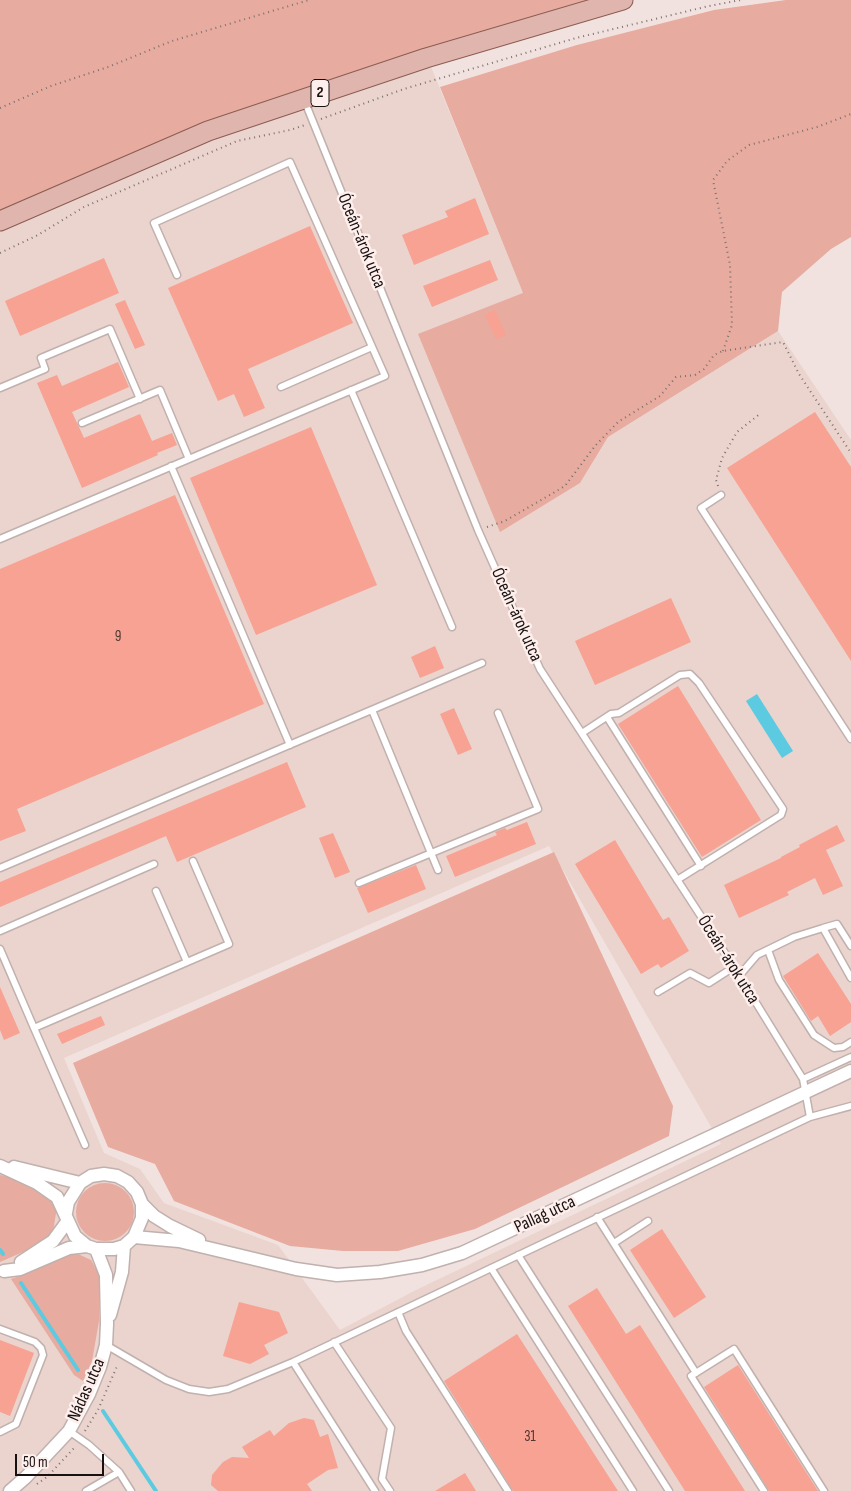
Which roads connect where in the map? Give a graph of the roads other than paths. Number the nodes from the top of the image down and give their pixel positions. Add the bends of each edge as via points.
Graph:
1 (623, 0) edge
2 (304, 98) junction
3 (0, 221) edge
4 (177, 275) dead end
5 (372, 347) junction
6 (281, 387) dead end
7 (0, 388) edge
8 (351, 390) junction
9 (140, 399) junction
10 (82, 423) dead end
11 (189, 459) junction
12 (171, 466) junction
13 (721, 495) road end
14 (0, 539) edge
15 (452, 627) dead end
16 (482, 663) dead end
17 (372, 710) junction
18 (498, 713) dead end
19 (607, 717) junction
20 (582, 733) junction
21 (851, 739) edge
22 (290, 745) junction
23 (431, 853) junction
24 (193, 861) dead end
25 (154, 864) dead end
26 (700, 866) junction
27 (0, 868) edge
28 (438, 870) dead end
29 (677, 880) junction
30 (359, 883) dead end
31 (156, 891) dead end
32 (823, 928) junction
33 (0, 931) edge
34 (851, 946) edge
35 (0, 949) edge
36 (768, 950) junction
37 (187, 962) junction
38 (734, 967) junction
39 (738, 976) junction
40 (851, 978) edge
41 (658, 992) dead end
42 (34, 1028) junction
43 (851, 1042) edge
44 (851, 1057) edge
45 (851, 1071) edge
46 (803, 1079) junction
47 (807, 1092) junction
48 (851, 1106) edge
49 (810, 1117) junction
50 (86, 1145) dead end
51 (0, 1165) edge
52 (80, 1183) junction
53 (142, 1204) junction
54 (598, 1217) junction
55 (67, 1218) junction
56 (648, 1221) dead end
57 (134, 1237) junction
58 (614, 1243) junction
59 (124, 1246) junction
60 (92, 1248) junction
61 (220, 1249) junction
62 (518, 1255) junction
63 (491, 1268) junction
64 (2, 1271) edge
65 (398, 1312) junction
66 (108, 1324) junction
67 (0, 1329) edge
68 (334, 1342) junction
69 (106, 1345) junction
70 (293, 1362) junction
71 (696, 1373) junction
72 (68, 1431) junction
73 (0, 1432) edge
74 (119, 1472) junction
75 (10, 1491) edge
76 (86, 1491) edge
77 (131, 1491) edge
78 (375, 1491) edge
79 (390, 1491) edge
80 (508, 1491) edge
81 (633, 1491) edge
82 (669, 1491) edge
83 (764, 1491) edge
84 (824, 1491) edge

1 - 2 main road, 2
2 - 3 main road, 2 via 208,131
2 - 20 lane, Óceán-árok utca via 478,530 540,669
4 - 5 lane via 154,223 290,162
5 - 6 lane
5 - 8 lane via 385,376
7 - 9 lane via 46,369 41,358 110,329
8 - 11 lane
8 - 15 lane
9 - 10 lane
9 - 11 lane via 160,390
11 - 12 lane
12 - 14 lane
12 - 22 lane
13 - 21 lane via 701,508
16 - 17 lane
17 - 22 lane
17 - 23 lane
18 - 23 lane via 538,809
19 - 20 lane
19 - 26 lane
19 - 26 lane via 619,713 680,675 690,674 783,809 781,815
20 - 29 lane, Óceán-árok utca
22 - 27 lane
23 - 28 lane
23 - 30 lane
24 - 37 lane via 229,944
25 - 33 lane
26 - 29 lane
29 - 38 lane, Óceán-árok utca
31 - 37 lane
32 - 34 lane via 837,924
32 - 36 lane
32 - 40 lane
35 - 42 lane
36 - 39 lane via 757,955
36 - 43 lane via 779,980 814,1034 834,1048
37 - 42 lane
38 - 39 lane, Óceán-árok utca
38 - 41 lane via 709,983 690,973
39 - 46 lane, Óceán-árok utca
42 - 50 lane
44 - 46 lane
45 - 47 street, Pallag utca
46 - 47 lane, Óceán-árok utca
47 - 49 lane, Óceán-árok utca
47 - 61 street, Pallag utca via 462,1253 422,1265 337,1275 296,1269
48 - 49 lane, Pallag utca
49 - 54 lane, Pallag utca
51 - 52 street
51 - 55 street, Nádas utca via 51,1192
52 - 53 street via 91,1176 117,1176 137,1192
52 - 55 street via 68,1202
53 - 57 street via 142,1218
53 - 61 street via 170,1226
54 - 58 lane
54 - 62 lane, Pallag utca
55 - 60 street, Nádas utca via 75,1236
55 - 64 street via 53,1241
56 - 58 lane
57 - 59 street
57 - 61 street
58 - 71 lane
59 - 60 street
59 - 66 street, Nádas utca via 122,1272
60 - 64 street via 69,1248 20,1269
60 - 66 street, Nádas utca via 106,1275
62 - 63 lane, Pallag utca
62 - 82 lane
63 - 65 lane, Pallag utca
63 - 81 lane
65 - 68 lane, Pallag utca
65 - 80 lane via 406,1331
66 - 69 street, Nádas utca
67 - 73 lane via 35,1342 43,1355 16,1424
68 - 70 lane, Pallag utca
68 - 79 lane via 391,1428 382,1478
69 - 70 lane, Pallag utca via 166,1380 189,1389 210,1392 228,1389
69 - 72 street, Nádas utca via 89,1394
70 - 78 lane
71 - 83 lane via 691,1376
71 - 84 lane via 734,1349
72 - 74 lane
72 - 75 street, Nádas utca
74 - 76 lane
74 - 77 lane

